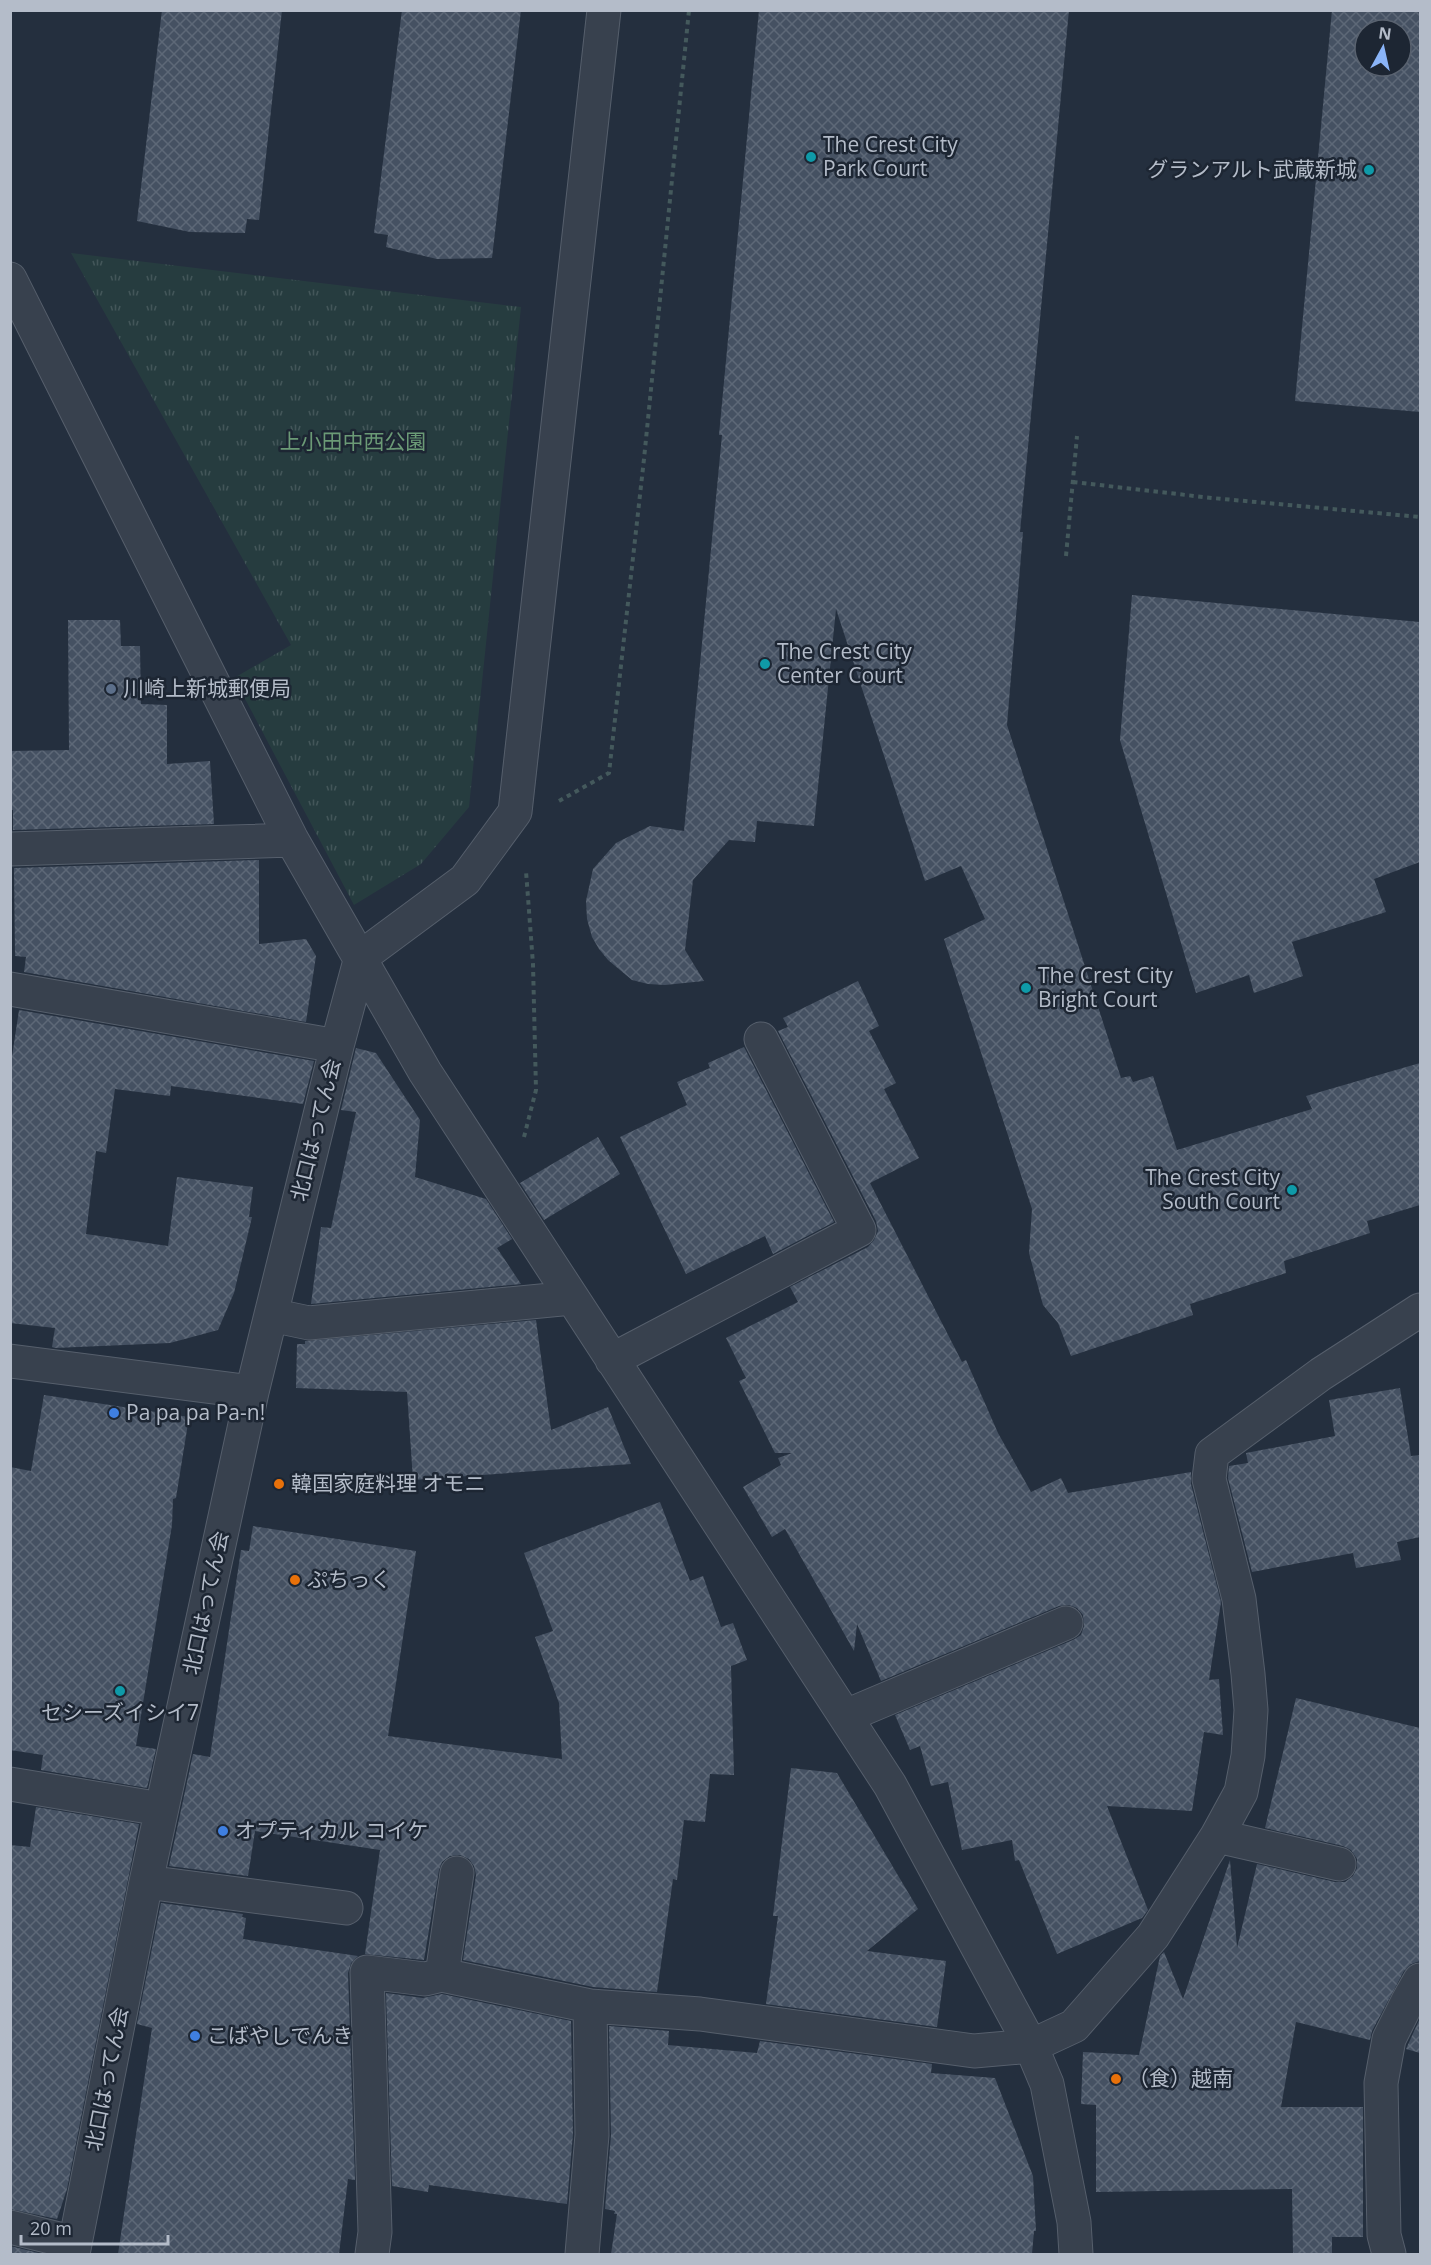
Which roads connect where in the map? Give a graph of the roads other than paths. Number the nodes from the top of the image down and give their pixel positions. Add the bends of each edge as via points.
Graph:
1 (604, 10) edge
2 (10, 279) edge
3 (292, 840) junction
4 (10, 849) edge
5 (361, 957) junction
6 (10, 989) edge
7 (761, 1039) dead end
8 (337, 1046) junction
9 (572, 1298) junction
10 (1420, 1310) edge
11 (271, 1315) junction
12 (612, 1360) junction
13 (10, 1361) edge
14 (252, 1392) junction
15 (1066, 1623) dead end
16 (846, 1716) junction
17 (10, 1784) edge
18 (161, 1809) junction
19 (1217, 1836) junction
20 (1339, 1864) dead end
21 (457, 1873) dead end
22 (146, 1882) junction
23 (346, 1908) dead end
24 (442, 1975) junction
25 (1420, 1980) edge
26 (590, 2006) junction
27 (1031, 2046) junction
28 (10, 2227) edge
29 (74, 2249) edge
30 (372, 2254) edge
31 (582, 2254) edge
32 (1076, 2254) edge
33 (1389, 2254) edge

1 - 5 street via 515,812 465,880
2 - 3 street
3 - 4 street
3 - 5 street
5 - 8 street, 北口はってん会
5 - 9 street via 425,1072
6 - 8 street
7 - 12 street via 859,1230
8 - 11 street, 北口はってん会
9 - 11 street via 309,1323
9 - 12 street
10 - 19 street via 1321,1374 1212,1454 1209,1479 1239,1599 1251,1710 1248,1756 1240,1792
11 - 14 street, 北口はってん会
12 - 16 street
13 - 14 street
14 - 18 street, 北口はってん会
15 - 16 street
16 - 27 street via 890,1785
17 - 18 street
18 - 22 street, 北口はってん会
19 - 20 street
19 - 27 street via 1153,1936 1074,2026
21 - 24 street
22 - 23 street
22 - 29 street, 北口はってん会
24 - 26 street
24 - 30 street via 425,1979 367,1972 375,2232
25 - 33 street via 1389,2039 1381,2083 1384,2235
26 - 27 street via 700,2014 974,2051
26 - 31 street via 592,2135
27 - 32 street via 1047,2084 1074,2222
28 - 29 street

